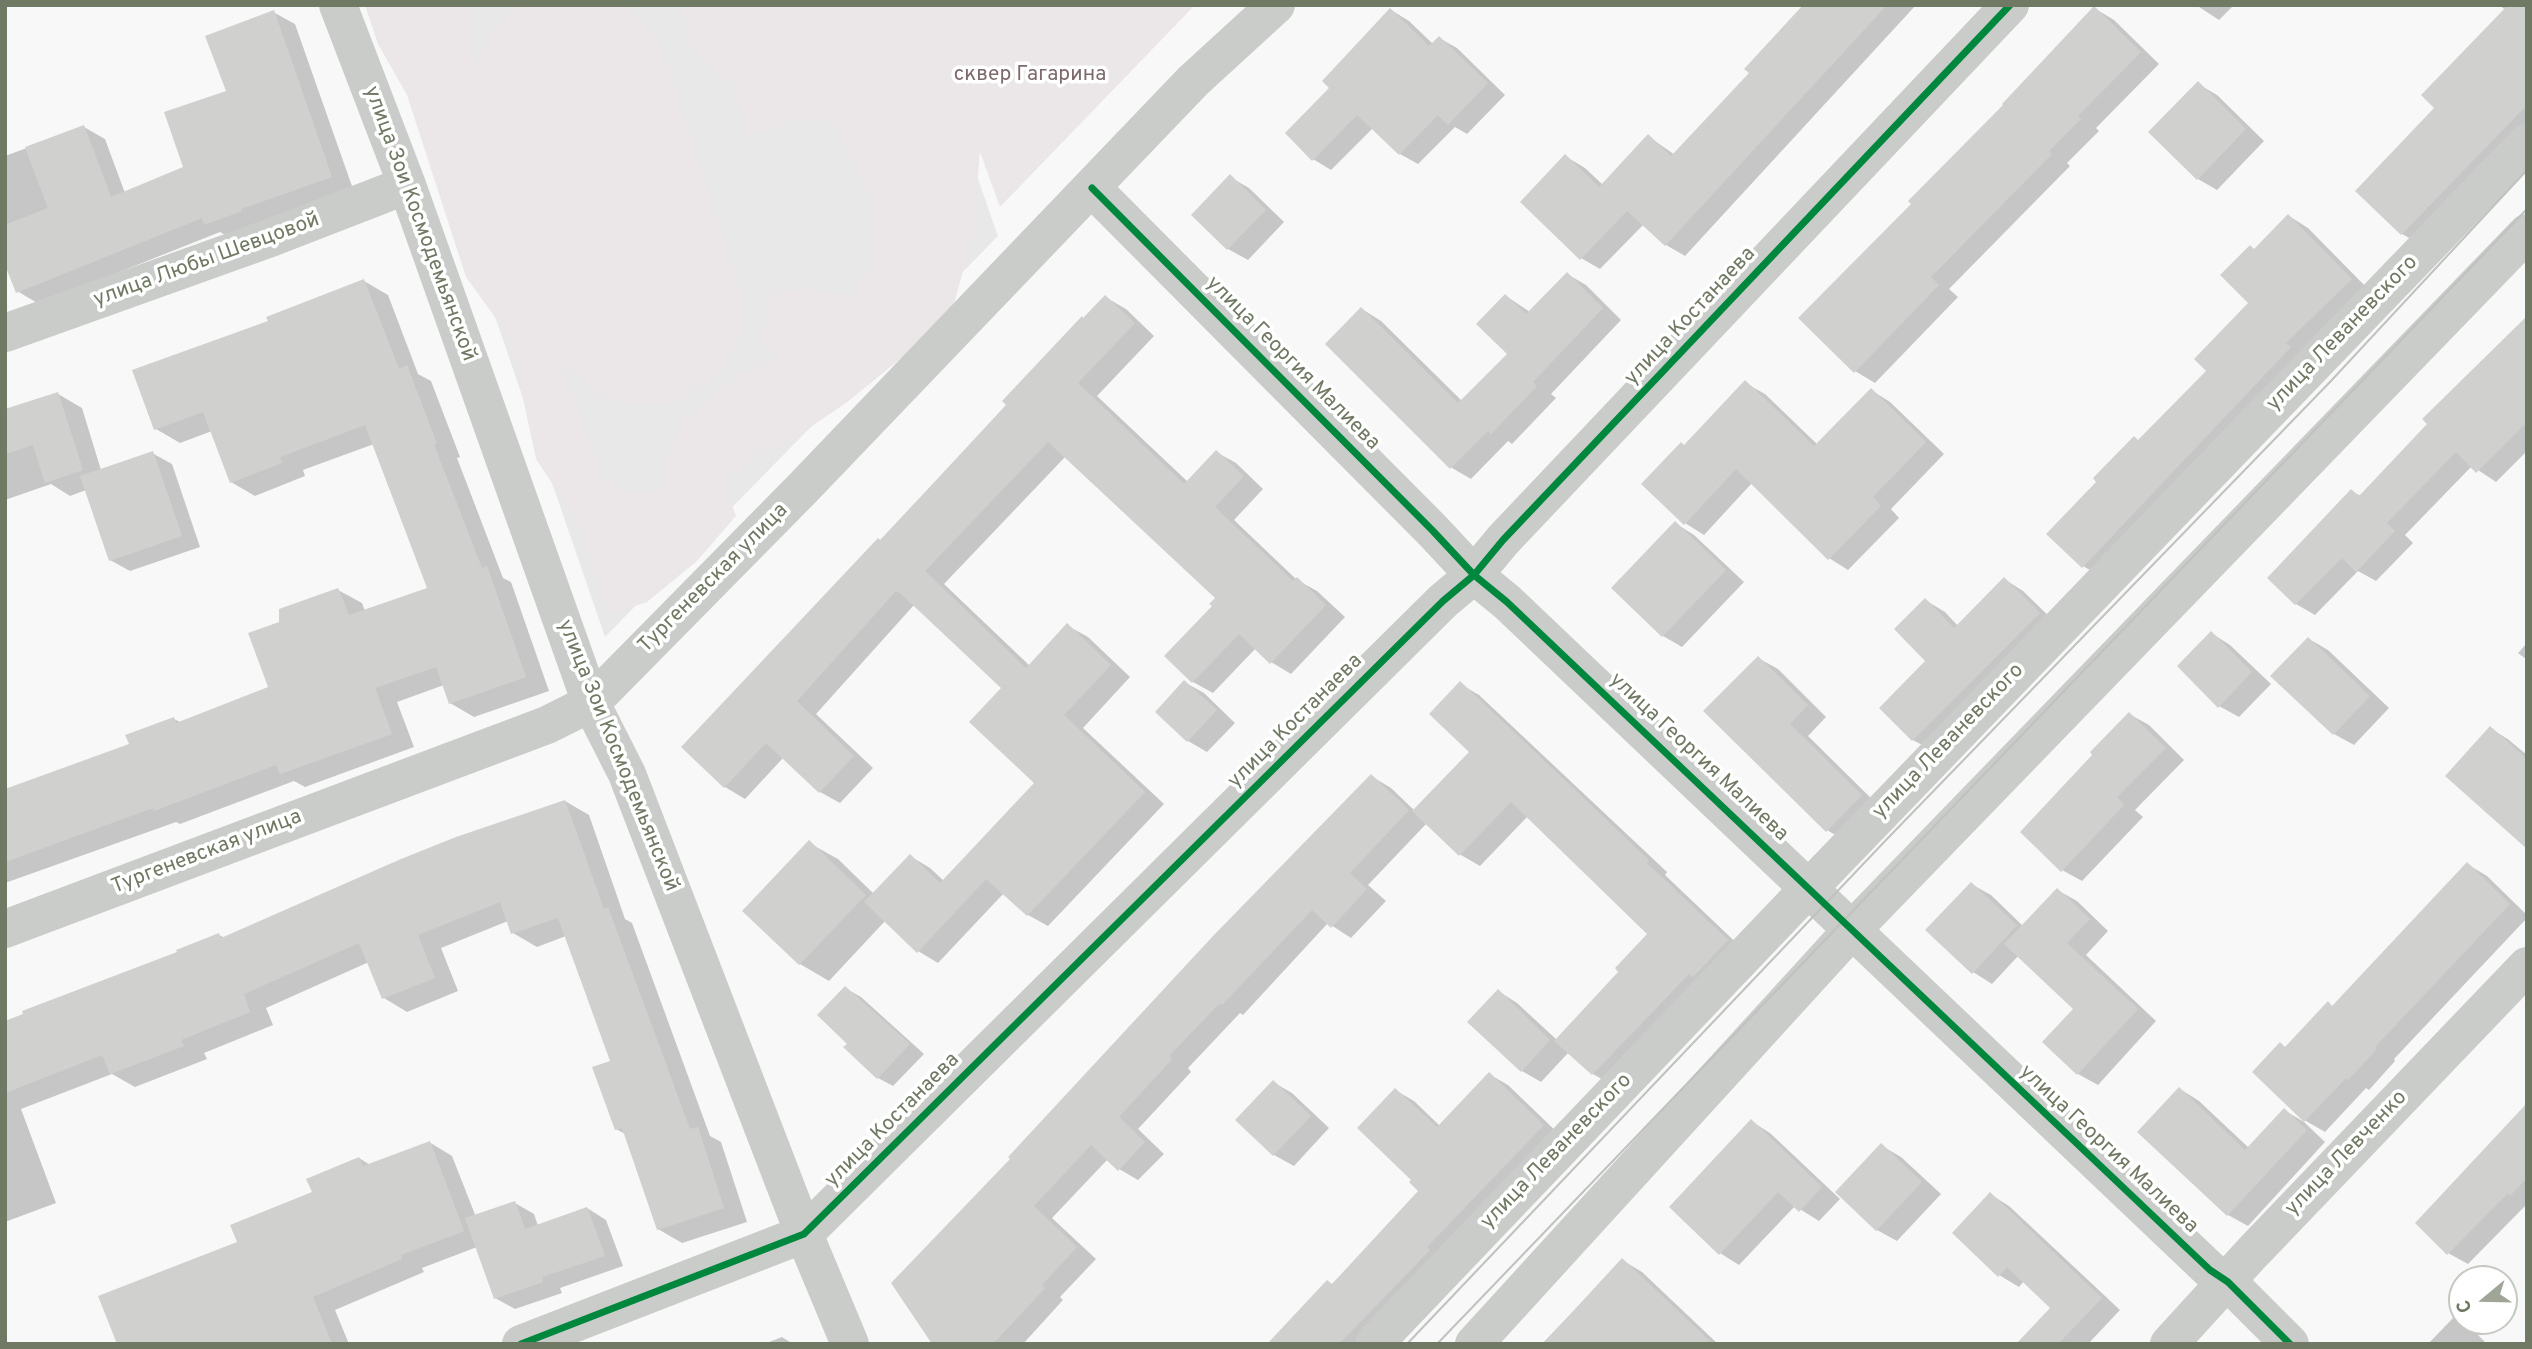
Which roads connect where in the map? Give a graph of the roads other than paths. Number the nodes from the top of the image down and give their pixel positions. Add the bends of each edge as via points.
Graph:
1 (338, 5) edge
2 (1276, 5) edge
3 (2010, 5) edge
4 (2527, 143) edge
5 (407, 185) junction
6 (1092, 188) junction
7 (2527, 233) edge
8 (5, 332) edge
9 (1474, 575) junction
10 (591, 704) junction
11 (1809, 888) junction
12 (5, 929) edge
13 (1851, 931) junction
14 (2527, 966) edge
15 (804, 1234) junction
16 (2228, 1282) junction
17 (521, 1344) edge
18 (850, 1344) edge
19 (1374, 1344) edge
20 (1474, 1344) edge
21 (2169, 1344) edge
22 (2290, 1344) edge

1 - 5 street, улица Зои Космодемьянской
2 - 6 street, Тургеневская улица via 1193,81
3 - 9 street, улица Костанаева
4 - 11 street, улица Леваневского
5 - 8 street, улица Любы Шевцовой via 286,233
5 - 10 street, улица Зои Космодемьянской
6 - 9 street, улица Георгия Малиева
6 - 10 street, Тургеневская улица
7 - 13 street
9 - 11 street, улица Георгия Малиева
9 - 15 street, улица Костанаева
10 - 12 street, Тургеневская улица via 547,725
10 - 15 street, улица Зои Космодемьянской via 627,774
11 - 13 street, улица Георгия Малиева
11 - 19 street, улица Леваневского
13 - 16 street, улица Георгия Малиева via 2200,1261
13 - 20 street
14 - 16 street, улица Левченко
15 - 17 street, улица Костанаева
15 - 18 street, улица Зои Космодемьянской
16 - 21 street, улица Левченко
16 - 22 street, улица Георгия Малиева

